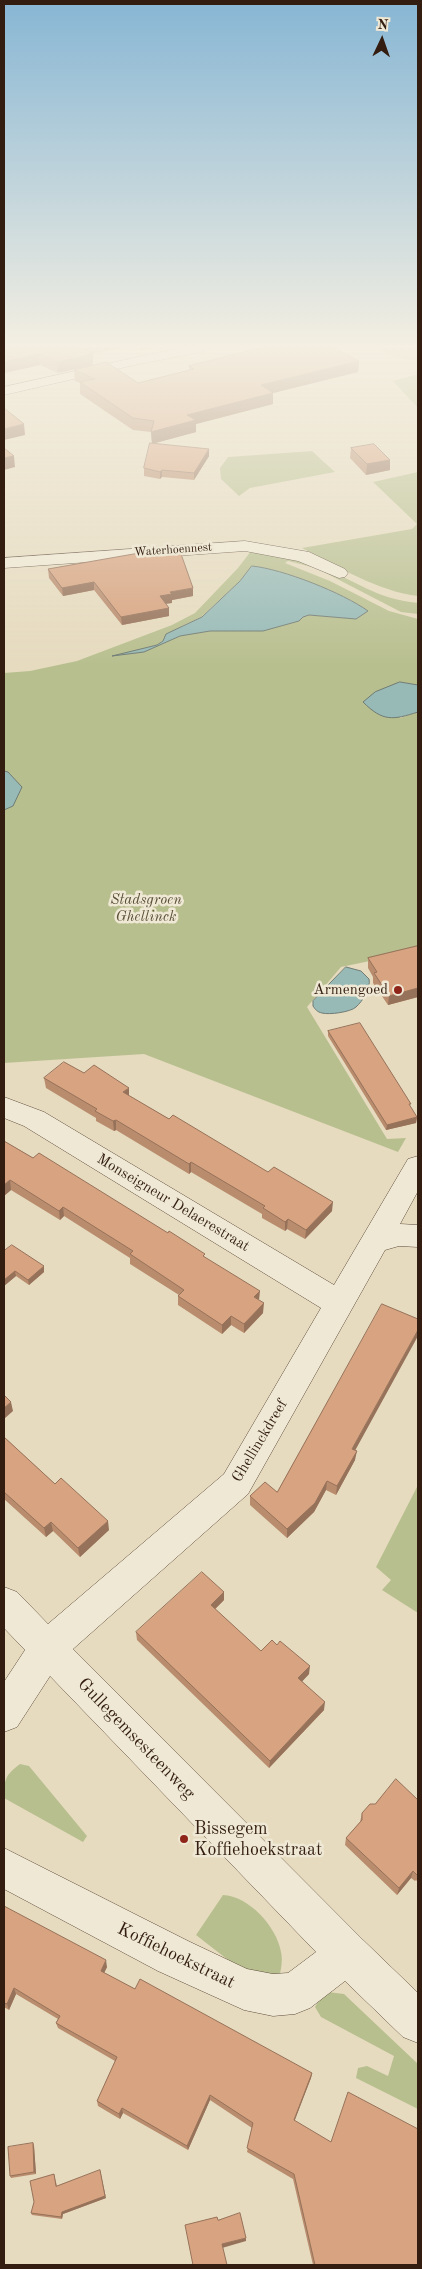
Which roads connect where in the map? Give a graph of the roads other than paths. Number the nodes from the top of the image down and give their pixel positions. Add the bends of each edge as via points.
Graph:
1 (4, 563) edge
2 (339, 573) dead end
3 (4, 1107) edge
4 (418, 1166) edge
5 (418, 1236) edge
6 (376, 1240) junction
7 (340, 1304) junction
8 (4, 1604) edge
9 (47, 1648) junction
10 (4, 1714) edge
11 (4, 1868) edge
12 (348, 1954) junction
13 (418, 2022) edge

1 - 2 street, Waterhoennest via 246,546 303,556
3 - 7 street, Monseigneur Delaerestraat via 34,1119
4 - 6 street, Ghellinckdreef
5 - 6 street via 399,1235
6 - 7 street, Ghellinckdreef
7 - 9 street, Ghellinckdreef via 236,1484
8 - 9 street, Gullegemsesteenweg
9 - 10 street, Ghellinckdreef
9 - 12 street, Gullegemsesteenweg
11 - 12 street, Koffiehoekstraat via 244,1990 273,1995 295,1993
12 - 13 street, Gullegemsesteenweg

